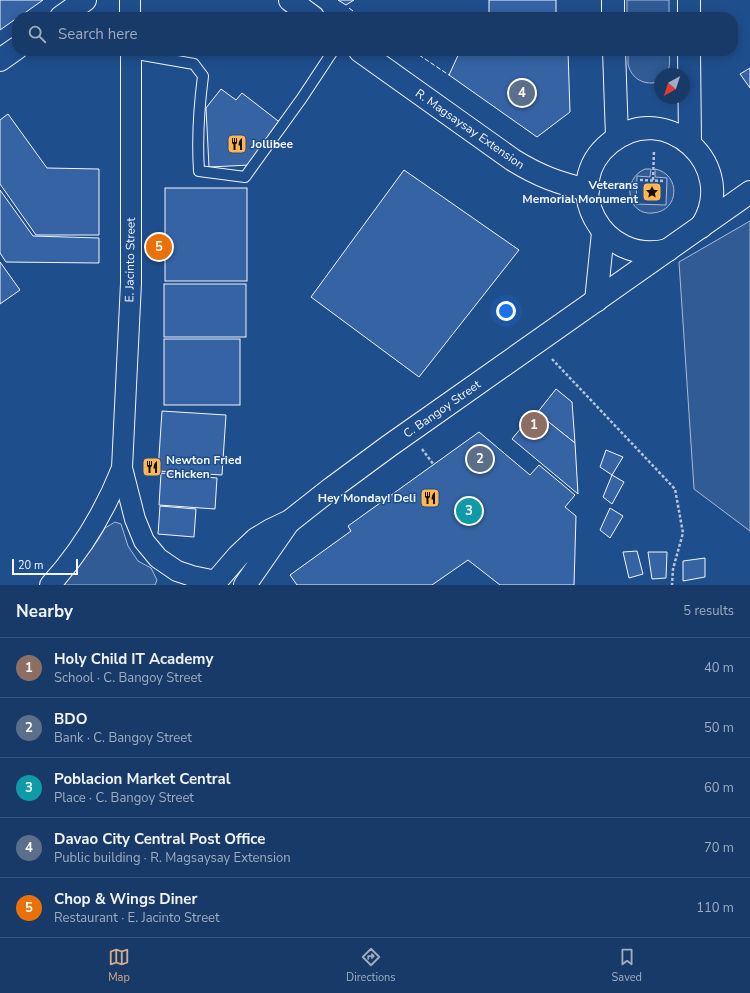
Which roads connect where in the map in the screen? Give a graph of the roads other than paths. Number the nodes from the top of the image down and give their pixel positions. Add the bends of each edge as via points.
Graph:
1 (85, 0) edge
2 (130, 0) edge
3 (290, 0) edge
4 (613, 0) edge
5 (689, 0) edge
6 (68, 12) edge
7 (130, 12) edge
8 (306, 12) edge
9 (613, 12) edge
10 (689, 12) edge
11 (12, 52) edge
12 (131, 56) edge
13 (152, 56) edge
14 (330, 56) edge
15 (367, 56) edge
16 (614, 56) edge
17 (689, 56) edge
18 (0, 60) edge
19 (617, 137) junction
20 (690, 142) junction
21 (588, 190) junction
22 (750, 192) edge
23 (701, 227) junction
24 (603, 232) junction
25 (668, 250) junction
26 (596, 301) junction
27 (122, 468) junction
28 (290, 521) junction
29 (214, 583) edge
30 (50, 585) edge
31 (245, 585) edge

1 - 6 main road
2 - 7 street
3 - 8 main road
4 - 9 main road
5 - 10 main road
11 - 18 main road
12 - 27 street, E. Jacinto Street via 131,283
13 - 14 lane via 194,64 204,76 200,100 199,171 245,177
15 - 21 main road, R. Magsaysay Extension via 519,164 552,181
16 - 19 main road
17 - 20 main road
19 - 20 main road via 635,130 655,128 673,133
19 - 21 main road via 591,169
20 - 23 main road via 705,162 712,186 710,210
21 - 24 main road via 588,199 594,216
22 - 23 main road, C. Bangoy Street
23 - 25 main road, C. Bangoy Street
24 - 25 main road via 633,251 657,253
24 - 26 main road
25 - 26 main road, C. Bangoy Street
26 - 28 main road, C. Bangoy Street via 338,483
27 - 29 street, E. Jacinto Street via 135,519 144,542 158,558 177,571
27 - 30 street, E. Jacinto Street via 113,492 88,535
28 - 29 main road, C. Bangoy Street via 256,539
28 - 31 main road, C. Bangoy Street

